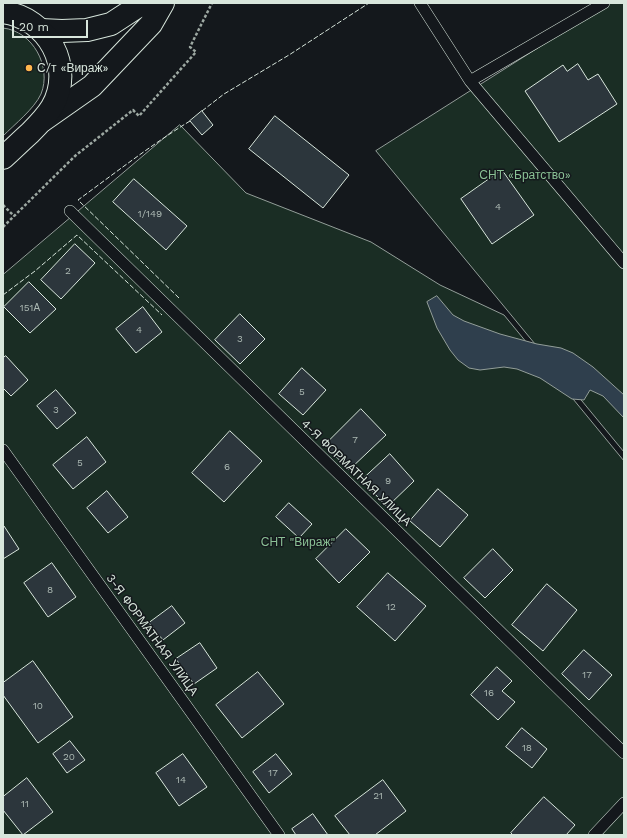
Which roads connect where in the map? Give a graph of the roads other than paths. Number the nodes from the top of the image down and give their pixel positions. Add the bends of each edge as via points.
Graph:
1 (142, 3) edge
2 (163, 3) edge
3 (420, 3) edge
4 (604, 3) edge
5 (3, 12) edge
6 (34, 19) edge
7 (470, 81) junction
8 (42, 121) junction
9 (3, 158) edge
10 (70, 211) dead end
11 (624, 263) edge
12 (3, 450) edge
13 (624, 753) edge
14 (624, 803) edge
15 (279, 835) edge
16 (594, 835) edge

1 - 6 main road via 111,24 87,30 62,31
2 - 8 main road via 151,24 92,86
3 - 7 lane
4 - 7 lane
5 - 6 main road
6 - 8 main road via 56,52 61,75 57,97
7 - 11 lane
8 - 9 main road
10 - 13 lane, 4-Я ФОРМАТНАЯ УЛИЦА
12 - 15 lane, 3-Я ФОРМАТНАЯ УЛИЦА
14 - 16 lane

